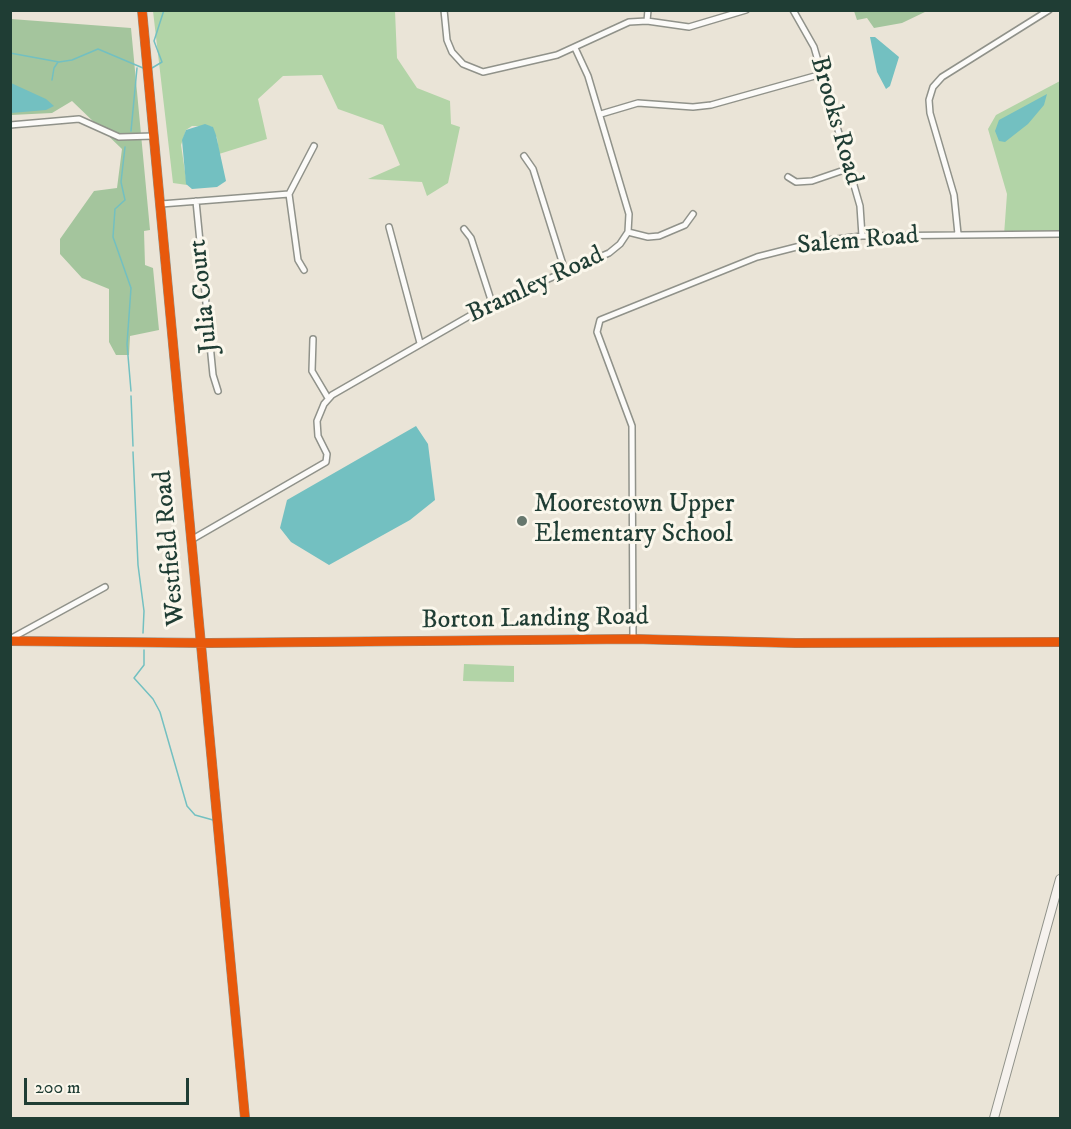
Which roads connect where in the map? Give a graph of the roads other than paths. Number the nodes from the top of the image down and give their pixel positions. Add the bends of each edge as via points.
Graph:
1 (142, 10) edge
2 (444, 10) edge
3 (648, 10) edge
4 (746, 10) edge
5 (793, 10) edge
6 (1049, 10) edge
7 (647, 21) junction
8 (575, 48) junction
9 (822, 74) junction
10 (601, 114) junction
11 (10, 125) edge
12 (153, 136) junction
13 (314, 146) dead end
14 (524, 156) dead end
15 (850, 168) junction
16 (788, 177) dead end
17 (289, 194) junction
18 (196, 201) junction
19 (161, 204) junction
20 (693, 214) dead end
21 (388, 227) dead end
22 (464, 229) dead end
23 (627, 232) junction
24 (958, 234) junction
25 (1060, 234) edge
26 (862, 236) junction
27 (304, 270) dead end
28 (565, 271) junction
29 (492, 303) junction
30 (313, 339) dead end
31 (420, 343) junction
32 (218, 391) dead end
33 (328, 398) junction
34 (191, 540) junction
35 (105, 587) dead end
36 (633, 639) junction
37 (10, 640) edge
38 (1060, 642) edge
39 (200, 643) junction
40 (1060, 879) edge
41 (1059, 893) edge
42 (245, 1119) edge
43 (994, 1119) edge

1 - 12 street, Westfield Road
2 - 8 street via 452,52 462,64 477,71 496,70
3 - 7 street
4 - 7 street via 689,27
5 - 9 street, Brooks Road via 808,33
6 - 24 street via 942,77 933,87 930,112 954,195
7 - 8 street via 621,25
8 - 10 street, Bramley Road
9 - 10 street via 711,105 638,102
9 - 15 street, Brooks Road
10 - 23 street, Bramley Road via 629,214
11 - 12 street via 79,119 119,138
12 - 19 street, Westfield Road
13 - 17 street
14 - 28 street via 533,169
15 - 16 street via 812,181 796,182
15 - 26 street, Brooks Road via 860,206
17 - 18 street
17 - 27 street via 298,260
18 - 19 street
18 - 32 street, Julia Court via 213,375
19 - 34 street, Westfield Road
20 - 23 street via 685,225 659,236
21 - 31 street
22 - 29 street via 471,238
23 - 28 street, Bramley Road via 609,253
24 - 25 street, Salem Road
24 - 26 street, Salem Road
26 - 36 street, Salem Road via 774,252 598,323 597,332 632,426
28 - 29 street, Bramley Road
29 - 31 street, Bramley Road
30 - 33 street via 312,371
31 - 33 street, Bramley Road
33 - 34 street via 318,415 317,426 328,458 324,464
34 - 39 street, Westfield Road
35 - 37 street
36 - 38 street, Borton Landing Road
36 - 39 street, Borton Landing Road
37 - 39 street, Borton Landing Road
39 - 42 street, Westfield Road
40 - 41 street
41 - 43 street

